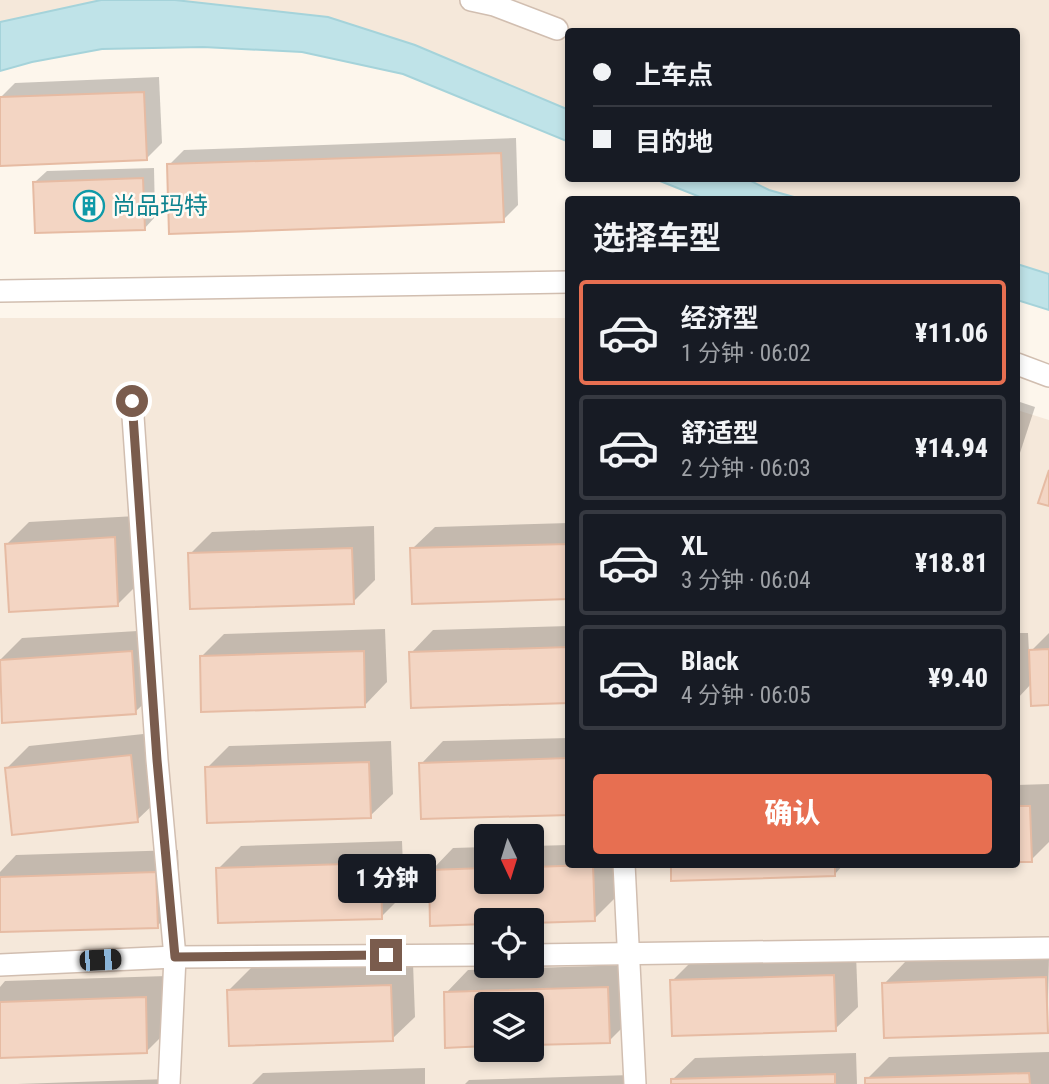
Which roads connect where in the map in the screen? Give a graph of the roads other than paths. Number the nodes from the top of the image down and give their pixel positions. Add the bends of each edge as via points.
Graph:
1 (471, 0) edge
2 (557, 29) dead end
3 (565, 282) edge
4 (0, 291) edge
5 (1020, 366) edge
6 (1049, 376) edge
7 (132, 401) dead end
8 (624, 868) edge
9 (1049, 948) edge
10 (474, 955) edge
11 (544, 955) edge
12 (629, 955) junction
13 (175, 957) junction
14 (0, 965) edge
15 (169, 1084) edge
16 (635, 1084) edge

1 - 2 street
3 - 4 street
5 - 6 street
7 - 13 street
8 - 12 street
9 - 12 street
10 - 13 street
11 - 12 street
12 - 16 street
13 - 14 street
13 - 15 street

